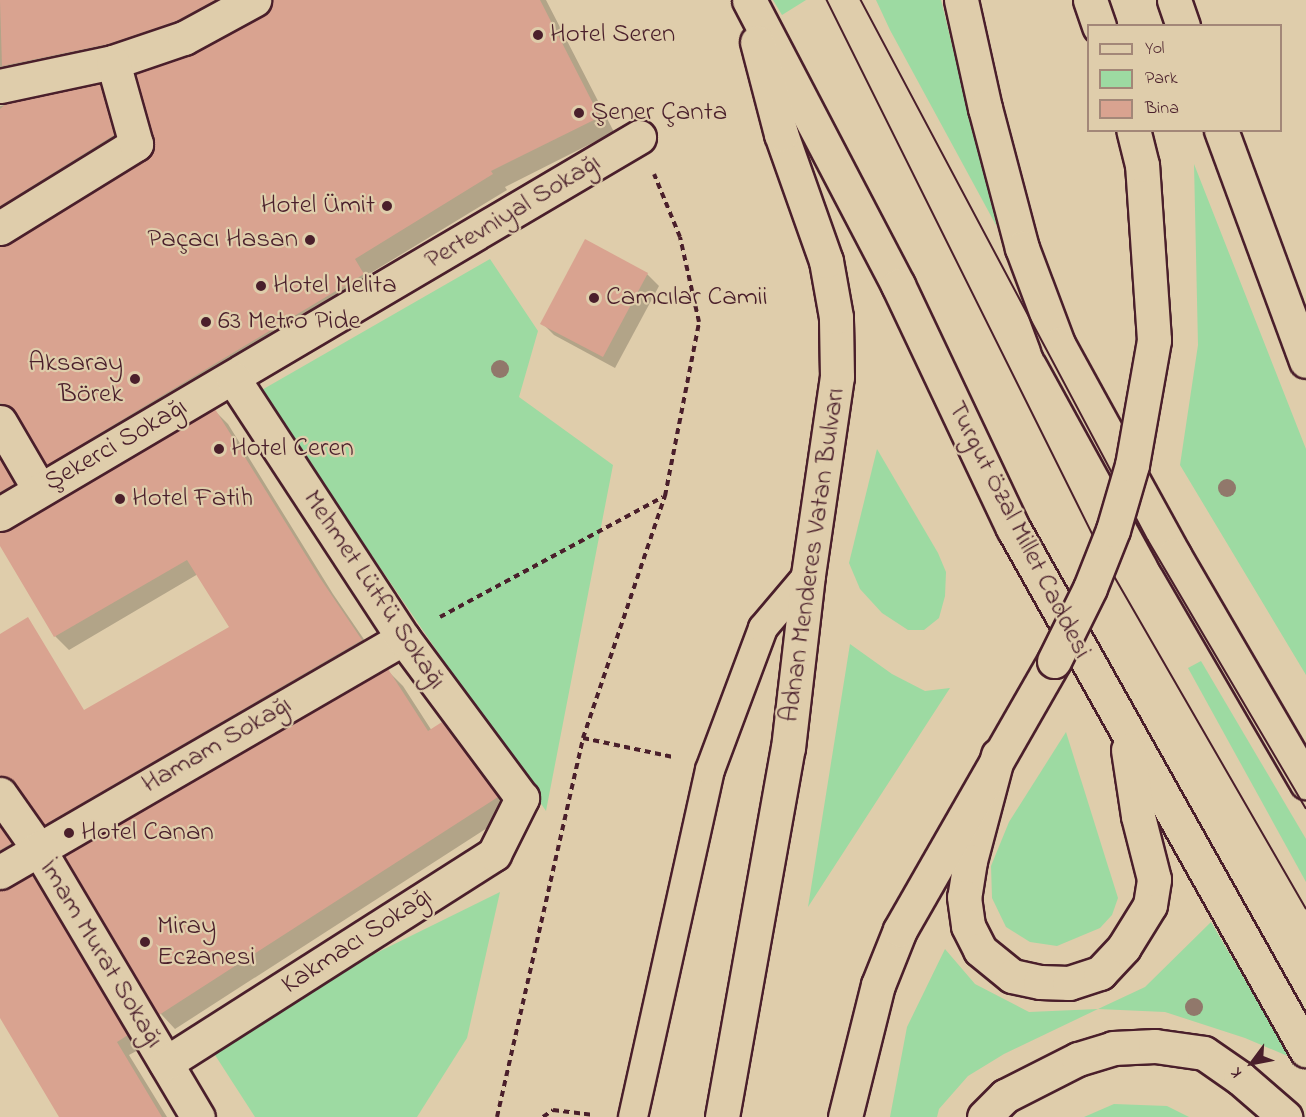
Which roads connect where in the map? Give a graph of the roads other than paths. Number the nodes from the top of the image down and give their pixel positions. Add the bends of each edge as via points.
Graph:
1 (254, 0) edge
2 (748, 0) edge
3 (961, 0) edge
4 (1090, 0) edge
5 (1174, 0) edge
6 (1098, 24) edge
7 (1182, 24) edge
8 (113, 62) junction
9 (0, 86) edge
10 (1134, 132) edge
11 (1222, 132) edge
12 (639, 137) road end
13 (0, 228) edge
14 (1306, 361) edge
15 (233, 378) junction
16 (0, 422) edge
17 (39, 489) junction
18 (0, 514) edge
19 (808, 575) junction
20 (403, 638) junction
21 (1125, 731) junction
22 (998, 755) junction
23 (1306, 782) edge
24 (0, 794) edge
25 (522, 798) joint
26 (38, 848) junction
27 (0, 872) edge
28 (1306, 1050) edge
29 (166, 1063) junction
30 (198, 1117) edge
31 (633, 1117) edge
32 (722, 1117) edge
33 (845, 1117) edge
34 (984, 1117) edge
35 (1285, 1117) edge

1 - 8 main road via 184,38
2 - 19 main road, Adnan Menderes Vatan Bulvarı via 781,134 826,261 836,317 837,377
2 - 21 main road, Turgut Özal Millet Caddesi via 898,285 1013,528
3 - 23 main road via 1022,248 1058,344 1174,555
4 - 6 main road
5 - 7 main road
8 - 9 main road
8 - 13 main road via 136,144
10 - 22 main road, bridge via 1142,165 1154,340 1132,465 1113,530 1090,588 1031,705
11 - 14 main road
12 - 15 main road, Pertevniyal Sokağı
15 - 17 main road, Şekerci Sokağı
15 - 20 main road, Mehmet Lütfü Sokağı
16 - 17 main road
17 - 18 main road, Şekerci Sokağı
19 - 31 lane via 763,628 710,770
19 - 32 main road, Adnan Menderes Vatan Bulvarı via 788,748
20 - 25 main road, Mehmet Lütfü Sokağı
20 - 26 main road, Hamam Sokağı
21 - 22 main road via 1138,816 1154,879 1150,905 1124,947 1100,973 1069,983 1012,976 980,950 968,926 964,897 968,870
21 - 28 main road, Turgut Özal Millet Caddesi
22 - 33 main road via 900,930 878,986
24 - 26 main road, İmam Murat Sokağı
25 - 29 main road, Kakmacı Sokağı via 494,854
26 - 27 main road, Hamam Sokağı
26 - 29 main road, İmam Murat Sokağı
29 - 30 main road, İmam Murat Sokağı
34 - 35 main road via 1005,1096 1078,1059 1113,1048 1155,1046 1204,1053

